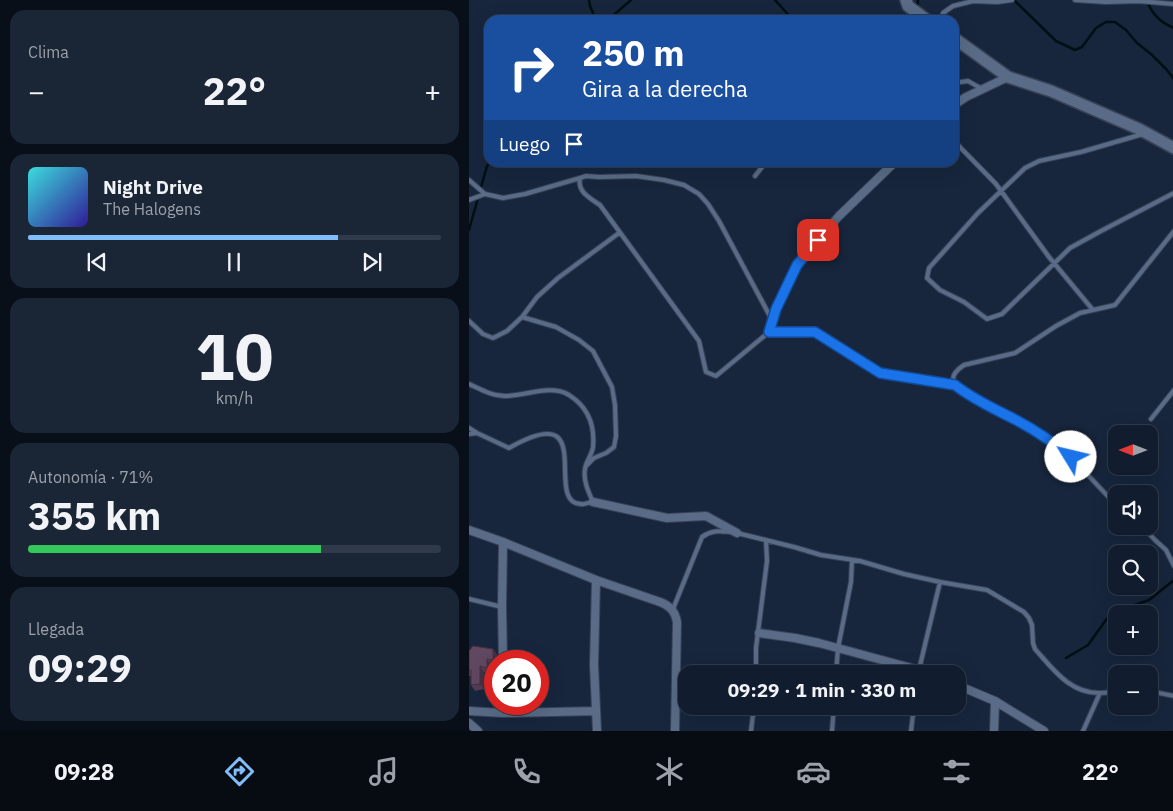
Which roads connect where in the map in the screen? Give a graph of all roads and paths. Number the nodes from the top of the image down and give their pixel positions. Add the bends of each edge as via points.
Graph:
1 (906, 0) edge
2 (1012, 0) edge
3 (1075, 0) edge
4 (1173, 4) edge
5 (920, 15) edge
6 (942, 15) edge
7 (959, 42) edge
8 (1008, 77) junction
9 (959, 82) edge
10 (983, 89) junction
11 (959, 102) edge
12 (1147, 133) junction
13 (959, 146) edge
14 (1173, 148) edge
15 (763, 167) edge
16 (890, 167) edge
17 (755, 176) dead end
18 (580, 178) junction
19 (469, 180) edge
20 (1001, 191) junction
21 (485, 194) junction
22 (1173, 194) edge
23 (469, 200) edge
24 (1173, 231) edge
25 (619, 233) junction
26 (1054, 263) junction
27 (1093, 310) junction
28 (522, 317) junction
29 (772, 320) junction
30 (469, 321) edge
31 (769, 332) junction
32 (469, 384) edge
33 (955, 385) junction
34 (1173, 390) edge
35 (1151, 419) dead end
36 (469, 428) edge
37 (477, 433) junction
38 (469, 434) edge
39 (585, 468) junction
40 (1108, 496) edge
41 (593, 502) junction
42 (469, 530) edge
43 (737, 533) junction
44 (1151, 535) edge
45 (766, 540) junction
46 (503, 542) junction
47 (851, 560) junction
48 (1173, 566) edge
49 (596, 580) junction
50 (940, 582) junction
51 (469, 599) edge
52 (502, 607) junction
53 (673, 610) junction
54 (759, 633) junction
55 (838, 648) junction
56 (503, 650) edge
57 (756, 665) edge
58 (837, 665) edge
59 (895, 665) edge
60 (920, 665) edge
61 (966, 689) edge
62 (1100, 693) junction
63 (1108, 693) edge
64 (1158, 693) edge
65 (1173, 696) edge
66 (995, 701) junction
67 (469, 711) edge
68 (484, 711) edge
69 (597, 711) junction
70 (549, 712) edge
71 (753, 715) edge
72 (833, 715) edge
73 (913, 715) edge
74 (469, 722) edge
75 (478, 731) edge
76 (597, 731) edge
77 (675, 731) edge
78 (751, 731) edge
79 (832, 731) edge
80 (911, 731) edge
81 (994, 731) edge
82 (1045, 731) edge
83 (1083, 731) edge

1 - 5 street via 908,6
2 - 6 lane via 973,0 953,6
3 - 4 lane
7 - 8 street
8 - 10 street
8 - 12 street via 1051,90
9 - 10 lane via 968,81
10 - 11 street
12 - 14 street
12 - 20 lane via 1039,161 1025,168
13 - 20 lane
15 - 17 lane
16 - 29 street via 839,216 797,265
18 - 21 lane via 503,198
18 - 25 lane via 583,193 600,205
18 - 29 lane via 636,176 684,185 699,194 719,221
19 - 21 lane
20 - 26 lane
20 - 26 lane via 929,268 927,278 940,290 987,319 1002,314
21 - 23 lane
22 - 26 lane via 1101,230 1070,248
24 - 27 lane via 1115,305
25 - 28 lane via 558,278 537,297
25 - 31 lane via 699,341 706,372 716,376
26 - 27 lane
27 - 33 lane via 1056,326 1015,353 964,365 953,375
28 - 30 lane via 507,331 493,338 483,334
28 - 39 lane via 556,327 579,340 593,351 612,387 614,447 594,458
29 - 31 street
31 - 33 lane via 815,332 880,373
32 - 39 lane via 505,396 549,390 567,394 589,415 593,449
33 - 40 lane via 1058,447
34 - 35 lane
36 - 37 lane
37 - 38 lane
37 - 41 lane via 509,448 535,435 557,436 563,444 567,496 581,504
39 - 41 lane via 585,481
41 - 43 street via 667,518 706,516
42 - 46 street
43 - 45 lane
43 - 53 lane via 717,530 702,537
44 - 48 lane via 1166,550
45 - 47 lane
45 - 54 lane via 767,561
46 - 49 street
46 - 52 street
47 - 50 lane
47 - 55 lane via 851,582
49 - 53 street via 660,602
49 - 69 street via 594,665
50 - 60 lane
50 - 62 lane via 987,590 1024,612 1032,625 1035,649 1061,678 1088,692
51 - 52 lane
52 - 56 street
53 - 77 street via 677,622
54 - 55 street
54 - 57 lane
55 - 58 lane
55 - 59 street
61 - 66 street
62 - 63 lane
62 - 83 lane
64 - 65 lane
66 - 81 street
66 - 82 street
67 - 68 street
69 - 70 street
69 - 76 street
71 - 78 lane
72 - 79 lane
73 - 80 lane
74 - 75 street

